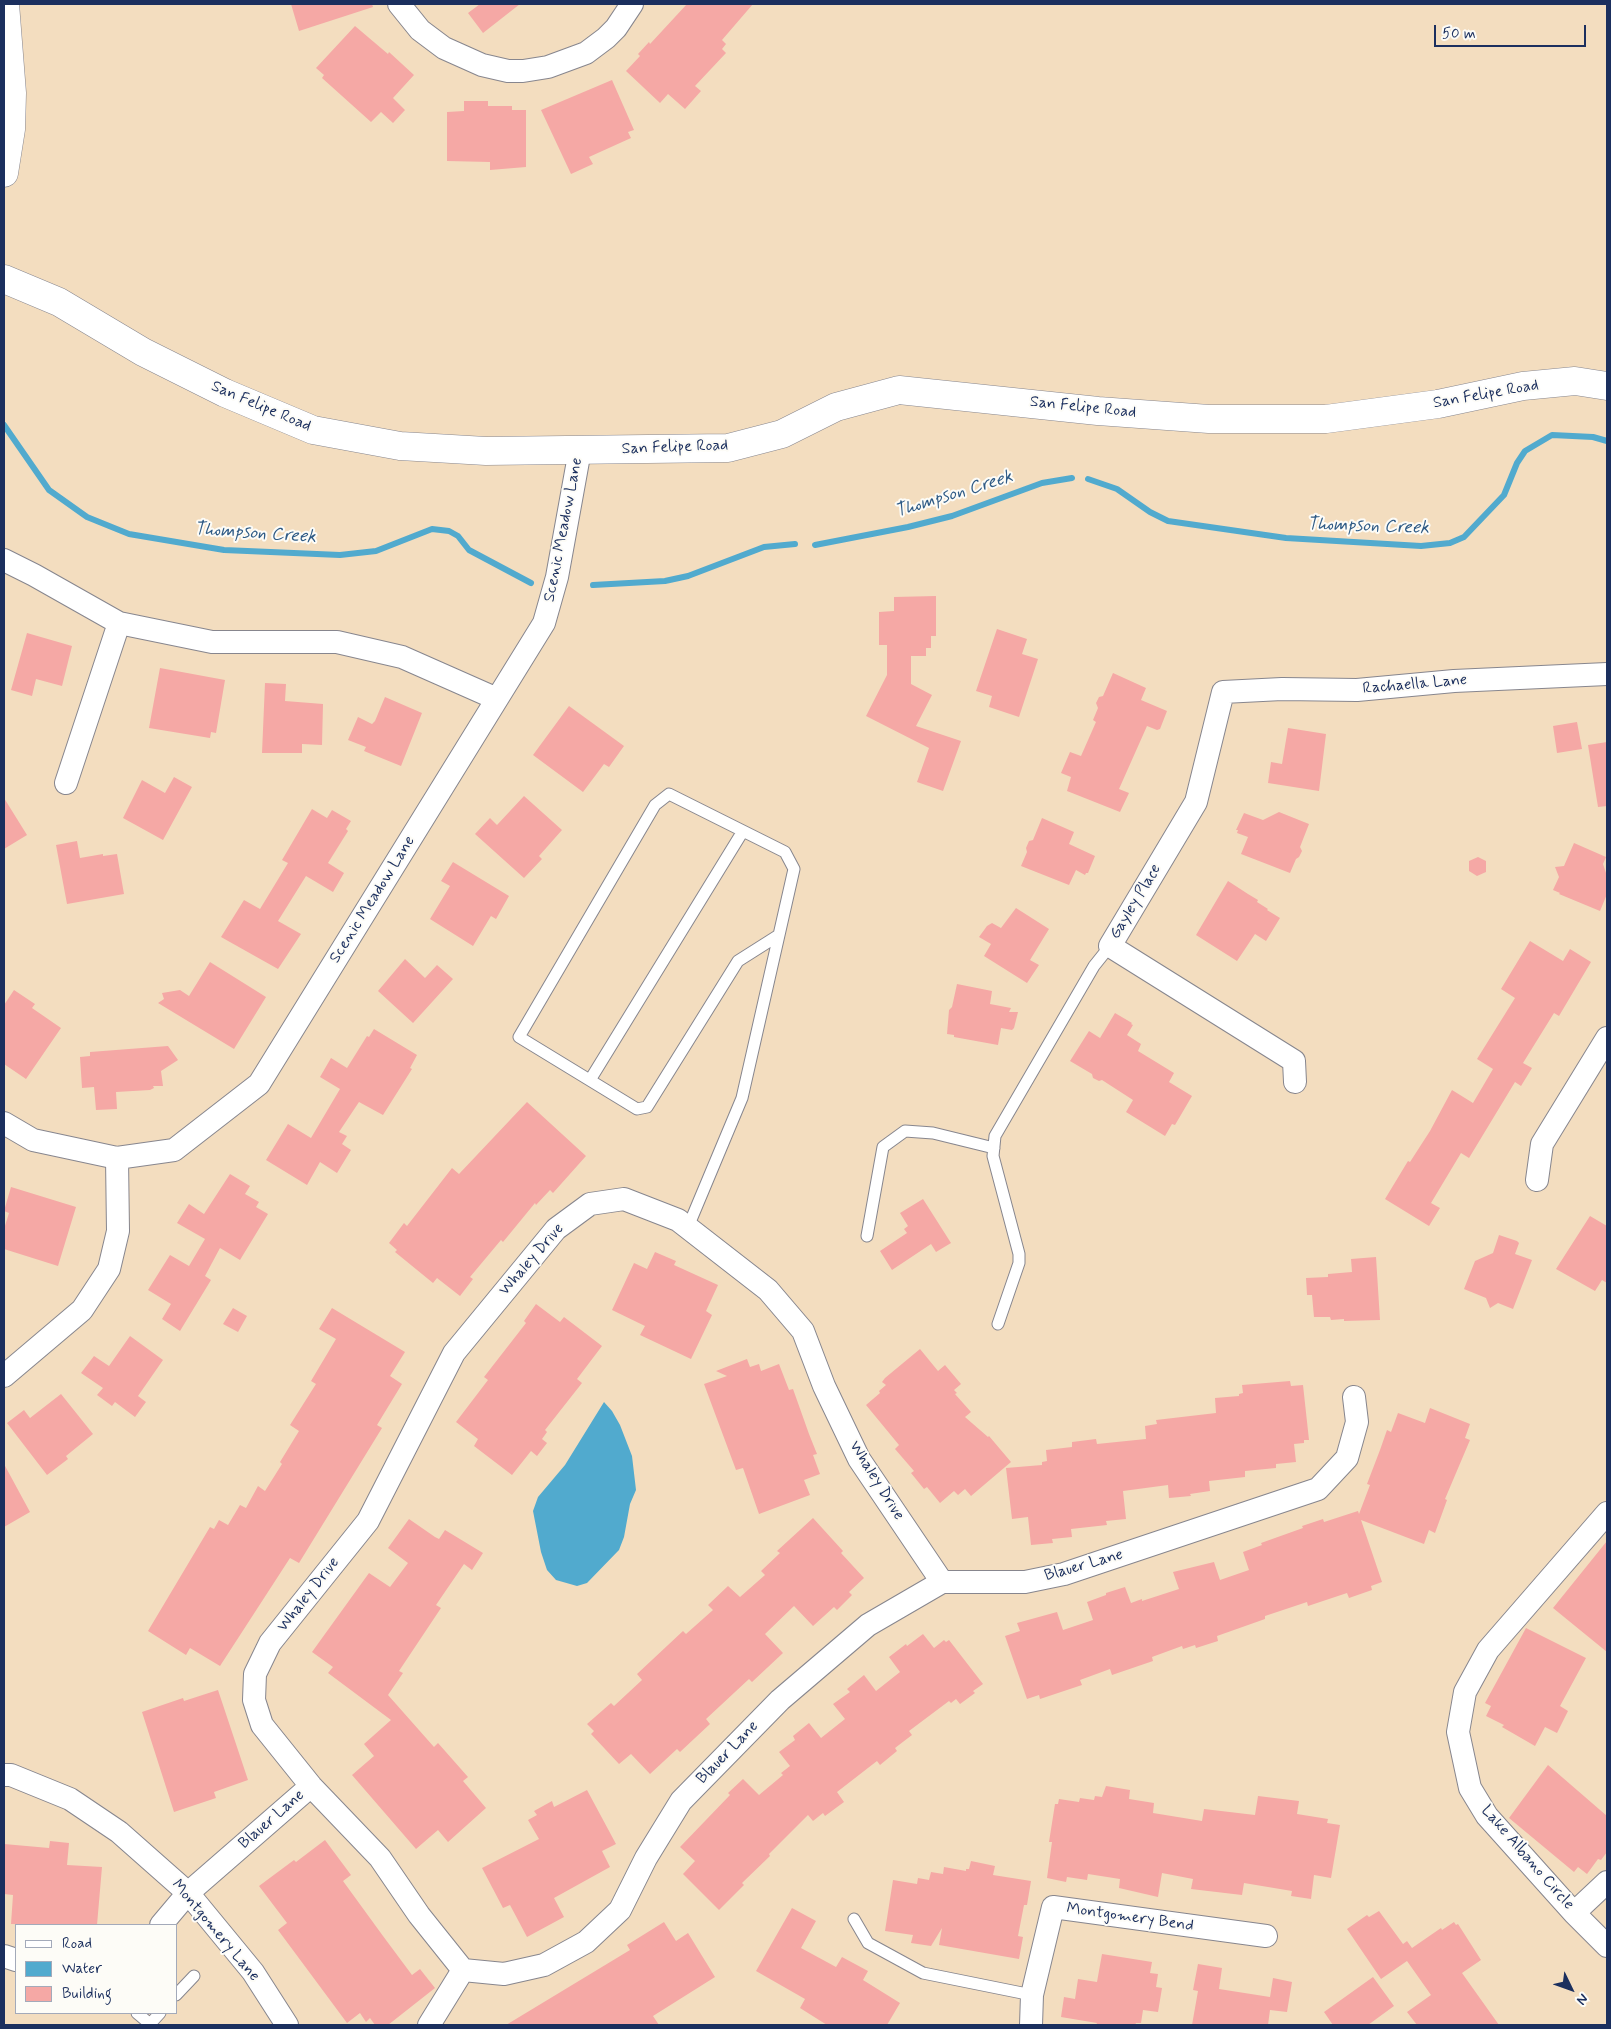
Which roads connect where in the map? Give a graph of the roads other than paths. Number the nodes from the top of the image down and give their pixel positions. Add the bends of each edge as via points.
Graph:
1 (5, 4) edge
2 (399, 4) edge
3 (632, 4) edge
4 (4, 173) edge
5 (4, 279) edge
6 (1607, 386) edge
7 (580, 450) junction
8 (4, 560) edge
9 (119, 623) junction
10 (1607, 674) edge
11 (1223, 692) joint
12 (497, 699) junction
13 (66, 783) dead end
14 (743, 831) junction
15 (779, 935) junction
16 (1110, 946) junction
17 (1607, 1038) edge
18 (590, 1080) junction
19 (1295, 1082) dead end
20 (4, 1123) edge
21 (994, 1148) junction
22 (117, 1158) junction
23 (1537, 1180) dead end
24 (688, 1227) junction
25 (867, 1236) dead end
26 (998, 1324) dead end
27 (4, 1376) edge
28 (1354, 1397) dead end
29 (1607, 1513) edge
30 (942, 1582) junction
31 (4, 1774) edge
32 (311, 1786) junction
33 (1607, 1882) edge
34 (188, 1894) junction
35 (1574, 1913) junction
36 (854, 1919) dead end
37 (162, 1924) edge
38 (1266, 1936) dead end
39 (1607, 1946) edge
40 (463, 1970) junction
41 (194, 1976) dead end
42 (178, 1993) edge
43 (1032, 1995) junction
44 (138, 2014) edge
45 (159, 2014) edge
46 (288, 2025) edge
47 (429, 2025) edge
48 (1032, 2025) edge

1 - 4 street via 12,102
2 - 3 street via 420,30 444,48 468,61 508,71 548,68 586,53 616,28
5 - 7 street, San Felipe Road via 59,302 143,352 225,393 313,430 400,446 486,452
6 - 7 street, San Felipe Road via 1574,381 1523,386 1438,404 1326,419 1209,419 899,390 836,407 782,434 728,448
7 - 12 street, Scenic Meadow Lane via 557,577 544,623
8 - 9 street
9 - 12 street via 212,642 337,642 402,657
9 - 13 street
10 - 11 street, Rachaella Lane via 1454,681 1357,690
11 - 16 street, Gayley Place via 1196,802
12 - 22 street, Scenic Meadow Lane via 259,1084 174,1150
14 - 15 lane via 785,852 794,869
14 - 18 lane
14 - 18 lane via 669,794 655,805 519,1037
15 - 18 lane via 738,961 647,1107 637,1109
15 - 24 lane via 742,1098
16 - 19 street, Gayley Place via 1294,1060
16 - 21 lane via 1094,966 1013,1104 995,1136
17 - 23 street via 1542,1144
20 - 22 street, Scenic Meadow Lane via 33,1140
21 - 25 lane via 933,1133 905,1131 883,1147
21 - 26 lane via 997,1175 1020,1254
22 - 27 street via 118,1231 109,1270 82,1310
24 - 30 street, Whaley Drive via 768,1290 803,1331 824,1386 859,1459
24 - 32 street, Whaley Drive via 624,1199 590,1204 556,1228 454,1354 368,1521 270,1643 255,1674 254,1700 262,1724
28 - 30 street, Blauer Lane via 1357,1422 1347,1458 1318,1489 1064,1574 1025,1582
29 - 35 street, Lake Albano Circle via 1488,1650 1465,1692 1458,1732 1470,1788 1487,1816
30 - 40 street, Blauer Lane via 868,1625 780,1700 681,1801 646,1858 620,1910 586,1942 544,1965 504,1974
31 - 34 street, Montgomery Lane via 78,1805 119,1832
32 - 34 street, Blauer Lane
32 - 40 street, Blauer Lane via 380,1858
33 - 35 street
34 - 37 street, Blauer Lane
34 - 46 street, Montgomery Lane via 252,1972
35 - 39 street, Lake Albano Circle
36 - 43 lane via 868,1944 923,1973
38 - 43 street, Montgomery Bend via 1053,1907
40 - 47 street
41 - 42 lane
43 - 48 street, Montgomery Bend
44 - 45 lane via 150,2024

